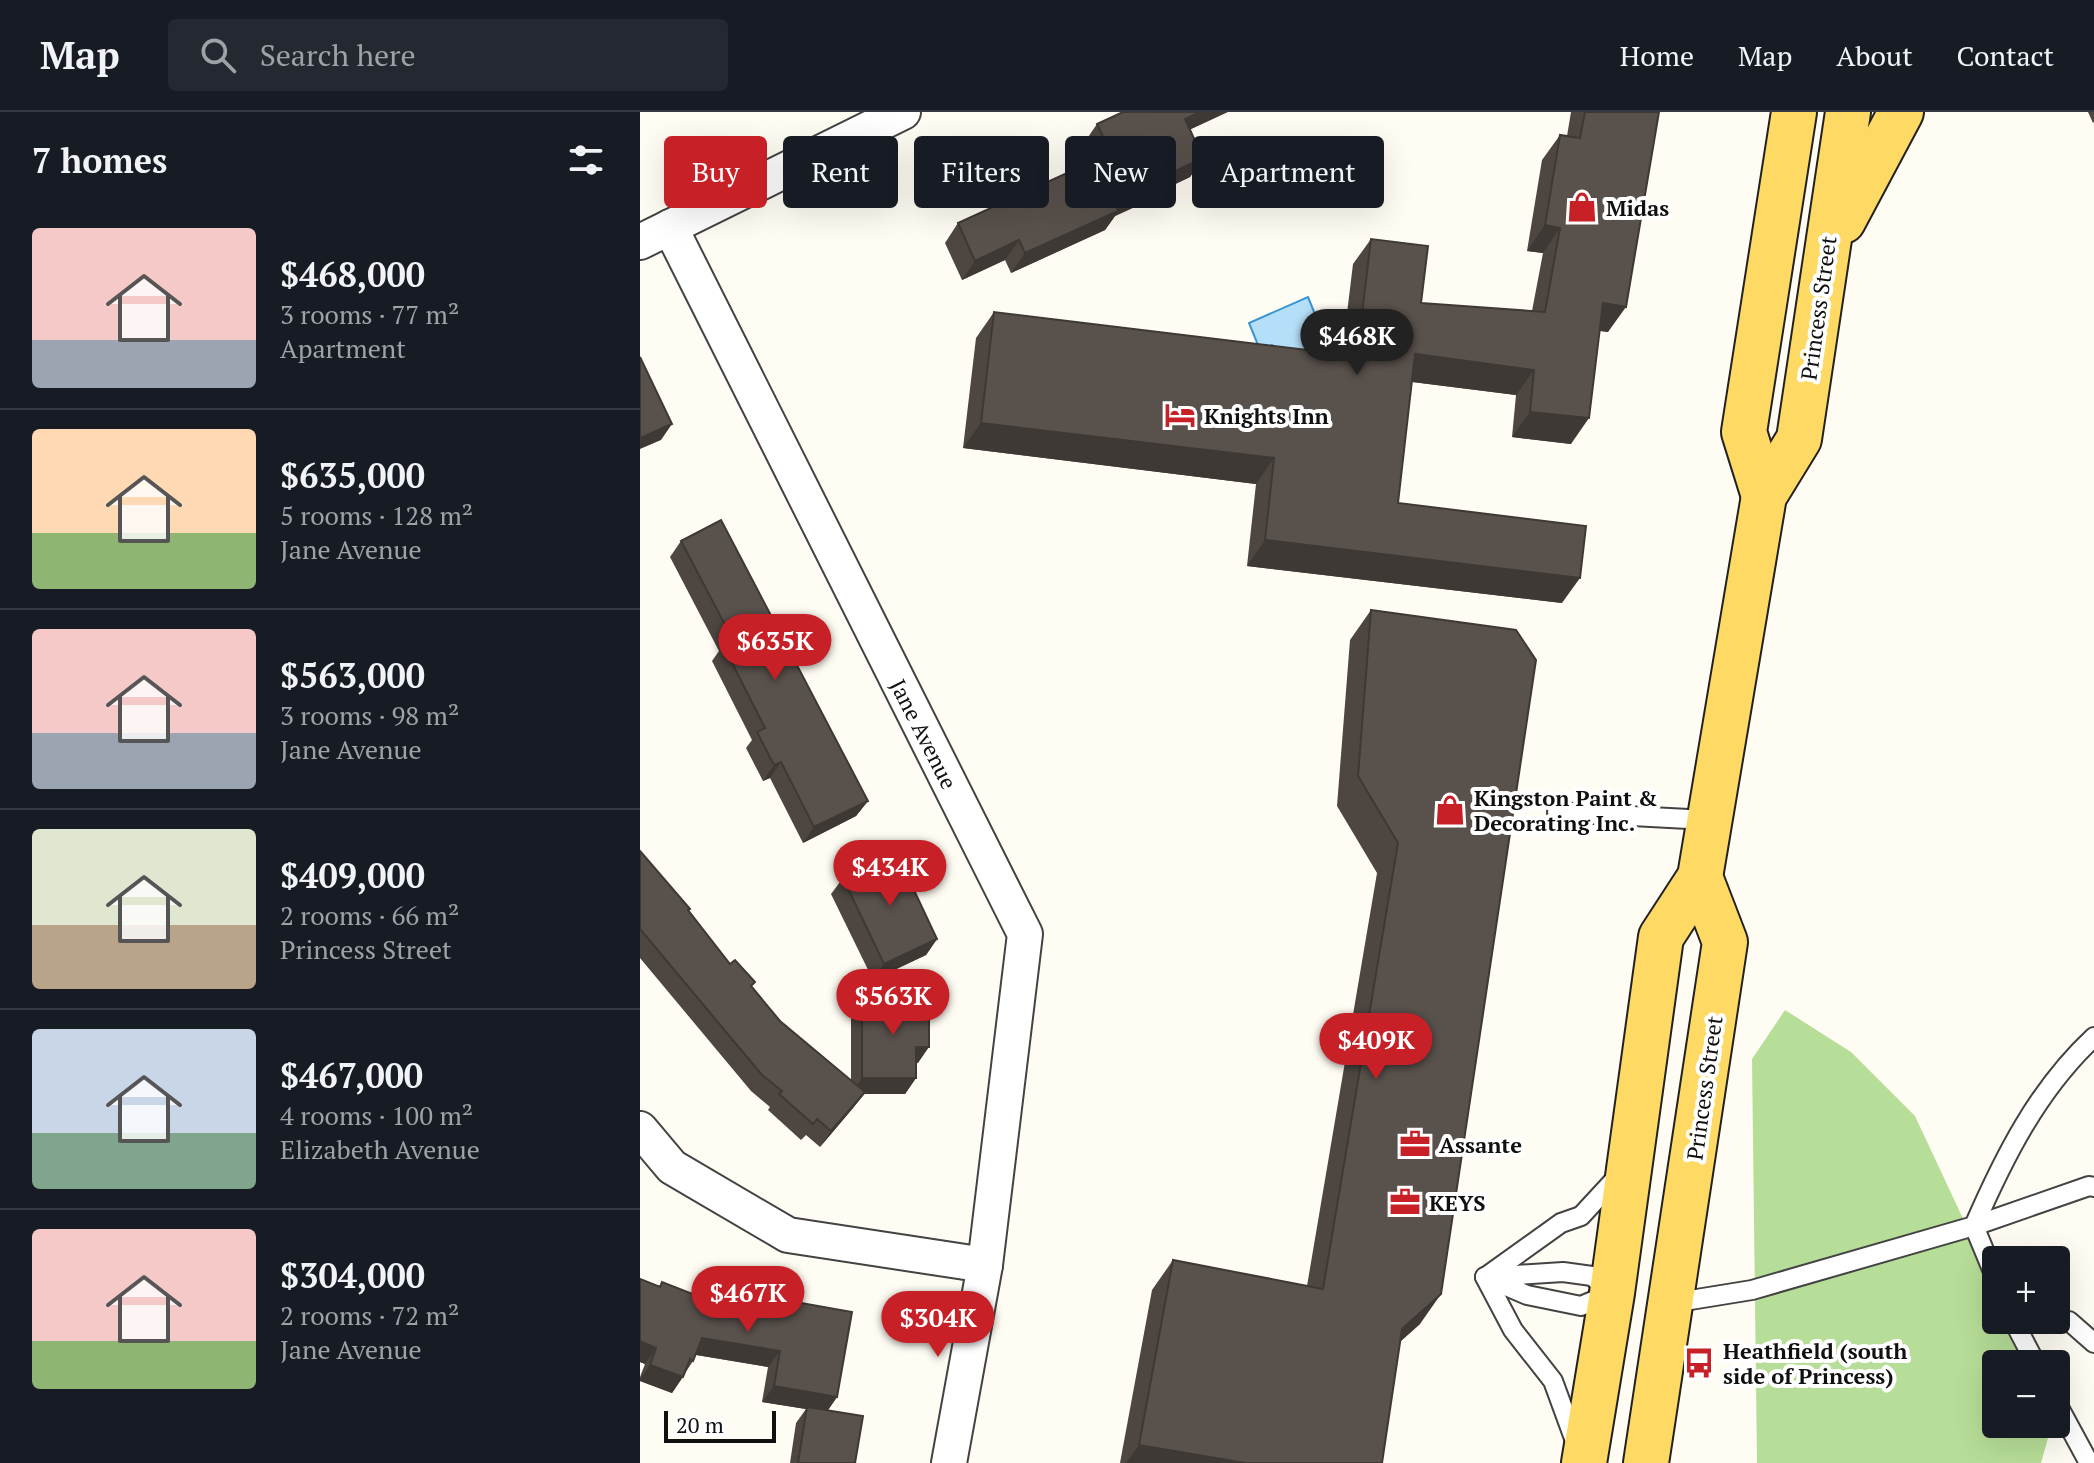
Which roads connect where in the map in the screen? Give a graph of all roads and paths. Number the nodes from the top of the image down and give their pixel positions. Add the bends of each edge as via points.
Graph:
1 (903, 112) edge
2 (1794, 112) edge
3 (1848, 112) edge
4 (1901, 112) edge
5 (670, 227) junction
6 (640, 242) edge
7 (1825, 255) junction
8 (1764, 496) junction
9 (1557, 812) dead end
10 (1707, 820) junction
11 (1700, 877) junction
12 (2094, 1037) edge
13 (640, 1129) edge
14 (1631, 1161) junction
15 (2094, 1187) edge
16 (1974, 1226) junction
17 (1982, 1246) edge
18 (985, 1265) junction
19 (1485, 1277) junction
20 (1612, 1293) junction
21 (1672, 1303) junction
22 (2070, 1322) edge
23 (2094, 1343) edge
24 (2070, 1428) edge
25 (949, 1463) edge
26 (1583, 1463) edge
27 (1646, 1463) edge
28 (2089, 1463) edge

1 - 5 street
2 - 8 main road, Princess Street via 1744,432
3 - 7 main road, Princess Street
4 - 7 main road
5 - 6 street
5 - 18 street, Jane Avenue via 1025,934
7 - 8 main road, Princess Street via 1799,439
8 - 10 main road, Princess Street
9 - 10 lane
10 - 11 main road, Princess Street
11 - 14 main road, Princess Street via 1661,937
11 - 21 main road, Princess Street via 1725,942
12 - 16 lane via 2050,1084 2002,1162
13 - 18 street via 672,1167 788,1235
14 - 19 lane via 1581,1216 1561,1223
14 - 20 main road, Princess Street
15 - 16 lane
16 - 17 lane
16 - 21 lane via 1752,1290
18 - 25 street, Jane Avenue
19 - 20 lane via 1563,1272 1592,1276
19 - 20 lane via 1527,1295 1581,1306
19 - 26 lane via 1513,1330 1553,1381
20 - 21 main road
20 - 26 main road, Princess Street
21 - 27 main road, Princess Street
22 - 23 lane
24 - 28 lane

